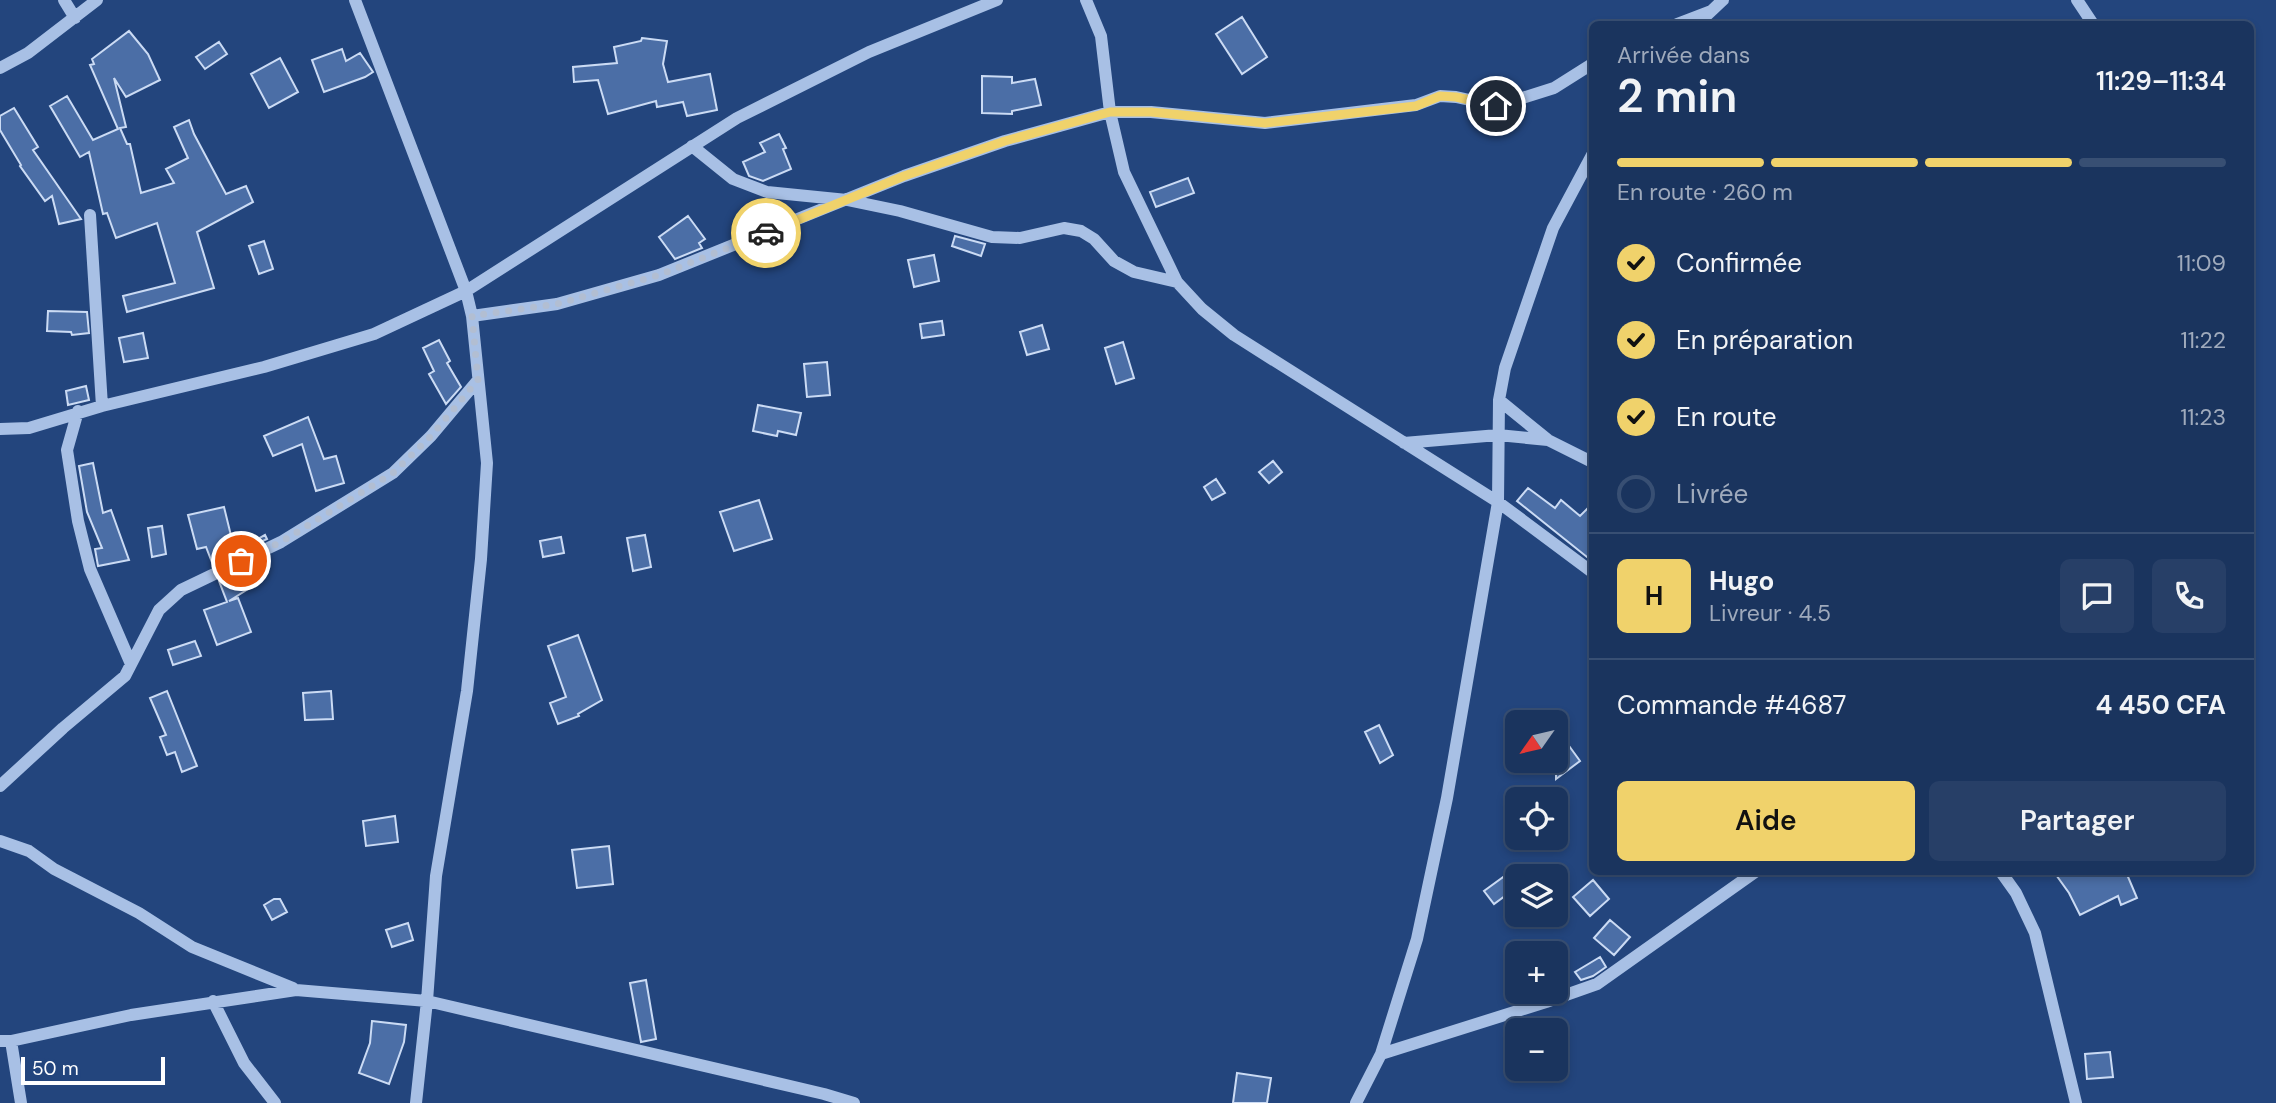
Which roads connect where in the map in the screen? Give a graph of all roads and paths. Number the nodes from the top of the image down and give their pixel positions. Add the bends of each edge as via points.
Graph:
1 (64, 0) edge
2 (97, 0) edge
3 (355, 0) edge
4 (997, 0) edge
5 (1086, 0) edge
6 (1723, 0) edge
7 (2077, 0) edge
8 (1711, 11) junction
9 (75, 18) junction
10 (1685, 21) edge
11 (1702, 21) edge
12 (2091, 21) edge
13 (1589, 66) edge
14 (0, 68) edge
15 (1110, 112) junction
16 (692, 146) junction
17 (1589, 161) edge
18 (847, 200) junction
19 (90, 215) dead end
20 (1177, 282) junction
21 (466, 291) junction
22 (472, 316) junction
23 (478, 380) junction
24 (1499, 400) junction
25 (102, 406) junction
26 (78, 411) junction
27 (0, 429) edge
28 (1498, 435) junction
29 (1548, 440) junction
30 (1404, 443) junction
31 (1589, 460) edge
32 (1497, 502) junction
33 (1589, 570) edge
34 (131, 664) junction
35 (0, 786) edge
36 (0, 841) edge
37 (1751, 875) edge
38 (2003, 875) edge
39 (296, 990) junction
40 (213, 1001) junction
41 (427, 1001) junction
42 (6, 1041) edge
43 (1381, 1054) junction
44 (21, 1103) edge
45 (275, 1103) edge
46 (416, 1103) edge
47 (855, 1103) edge
48 (1356, 1103) edge
49 (2076, 1103) edge

1 - 9 street
2 - 9 street
3 - 21 street
4 - 16 street via 869,51
5 - 15 street via 1101,36
6 - 8 street
7 - 12 street
8 - 10 street
8 - 11 street
9 - 14 street
13 - 15 street via 1554,88 1496,106 1440,96 1416,106 1265,123
15 - 18 street via 1005,141
15 - 20 street via 1124,172
16 - 18 street via 733,179 767,192
16 - 21 street
17 - 24 street via 1553,228 1514,336
18 - 20 street via 992,237 1020,239 1064,228 1081,231 1114,261 1134,272
18 - 22 street via 659,275 557,304
19 - 25 street
20 - 30 street via 1234,335
21 - 22 street
21 - 25 street via 374,334 264,367
22 - 23 street
23 - 34 street via 393,473 281,542 181,590 159,610
23 - 41 street via 487,463 481,559 467,691 436,876
24 - 28 street
24 - 29 street
25 - 26 street
26 - 27 street via 29,428
26 - 34 street via 67,450 78,521 90,569
28 - 29 street
28 - 30 street
28 - 32 street
29 - 31 street
30 - 32 street
32 - 33 street
32 - 43 street via 1447,798 1417,939
34 - 35 street via 113,688
36 - 39 street via 29,851 192,947
37 - 43 street via 1597,984
38 - 49 street via 2035,933
39 - 40 street
39 - 41 street
40 - 42 street
40 - 45 street via 244,1063
41 - 46 street
41 - 47 street
42 - 44 street
43 - 48 street

